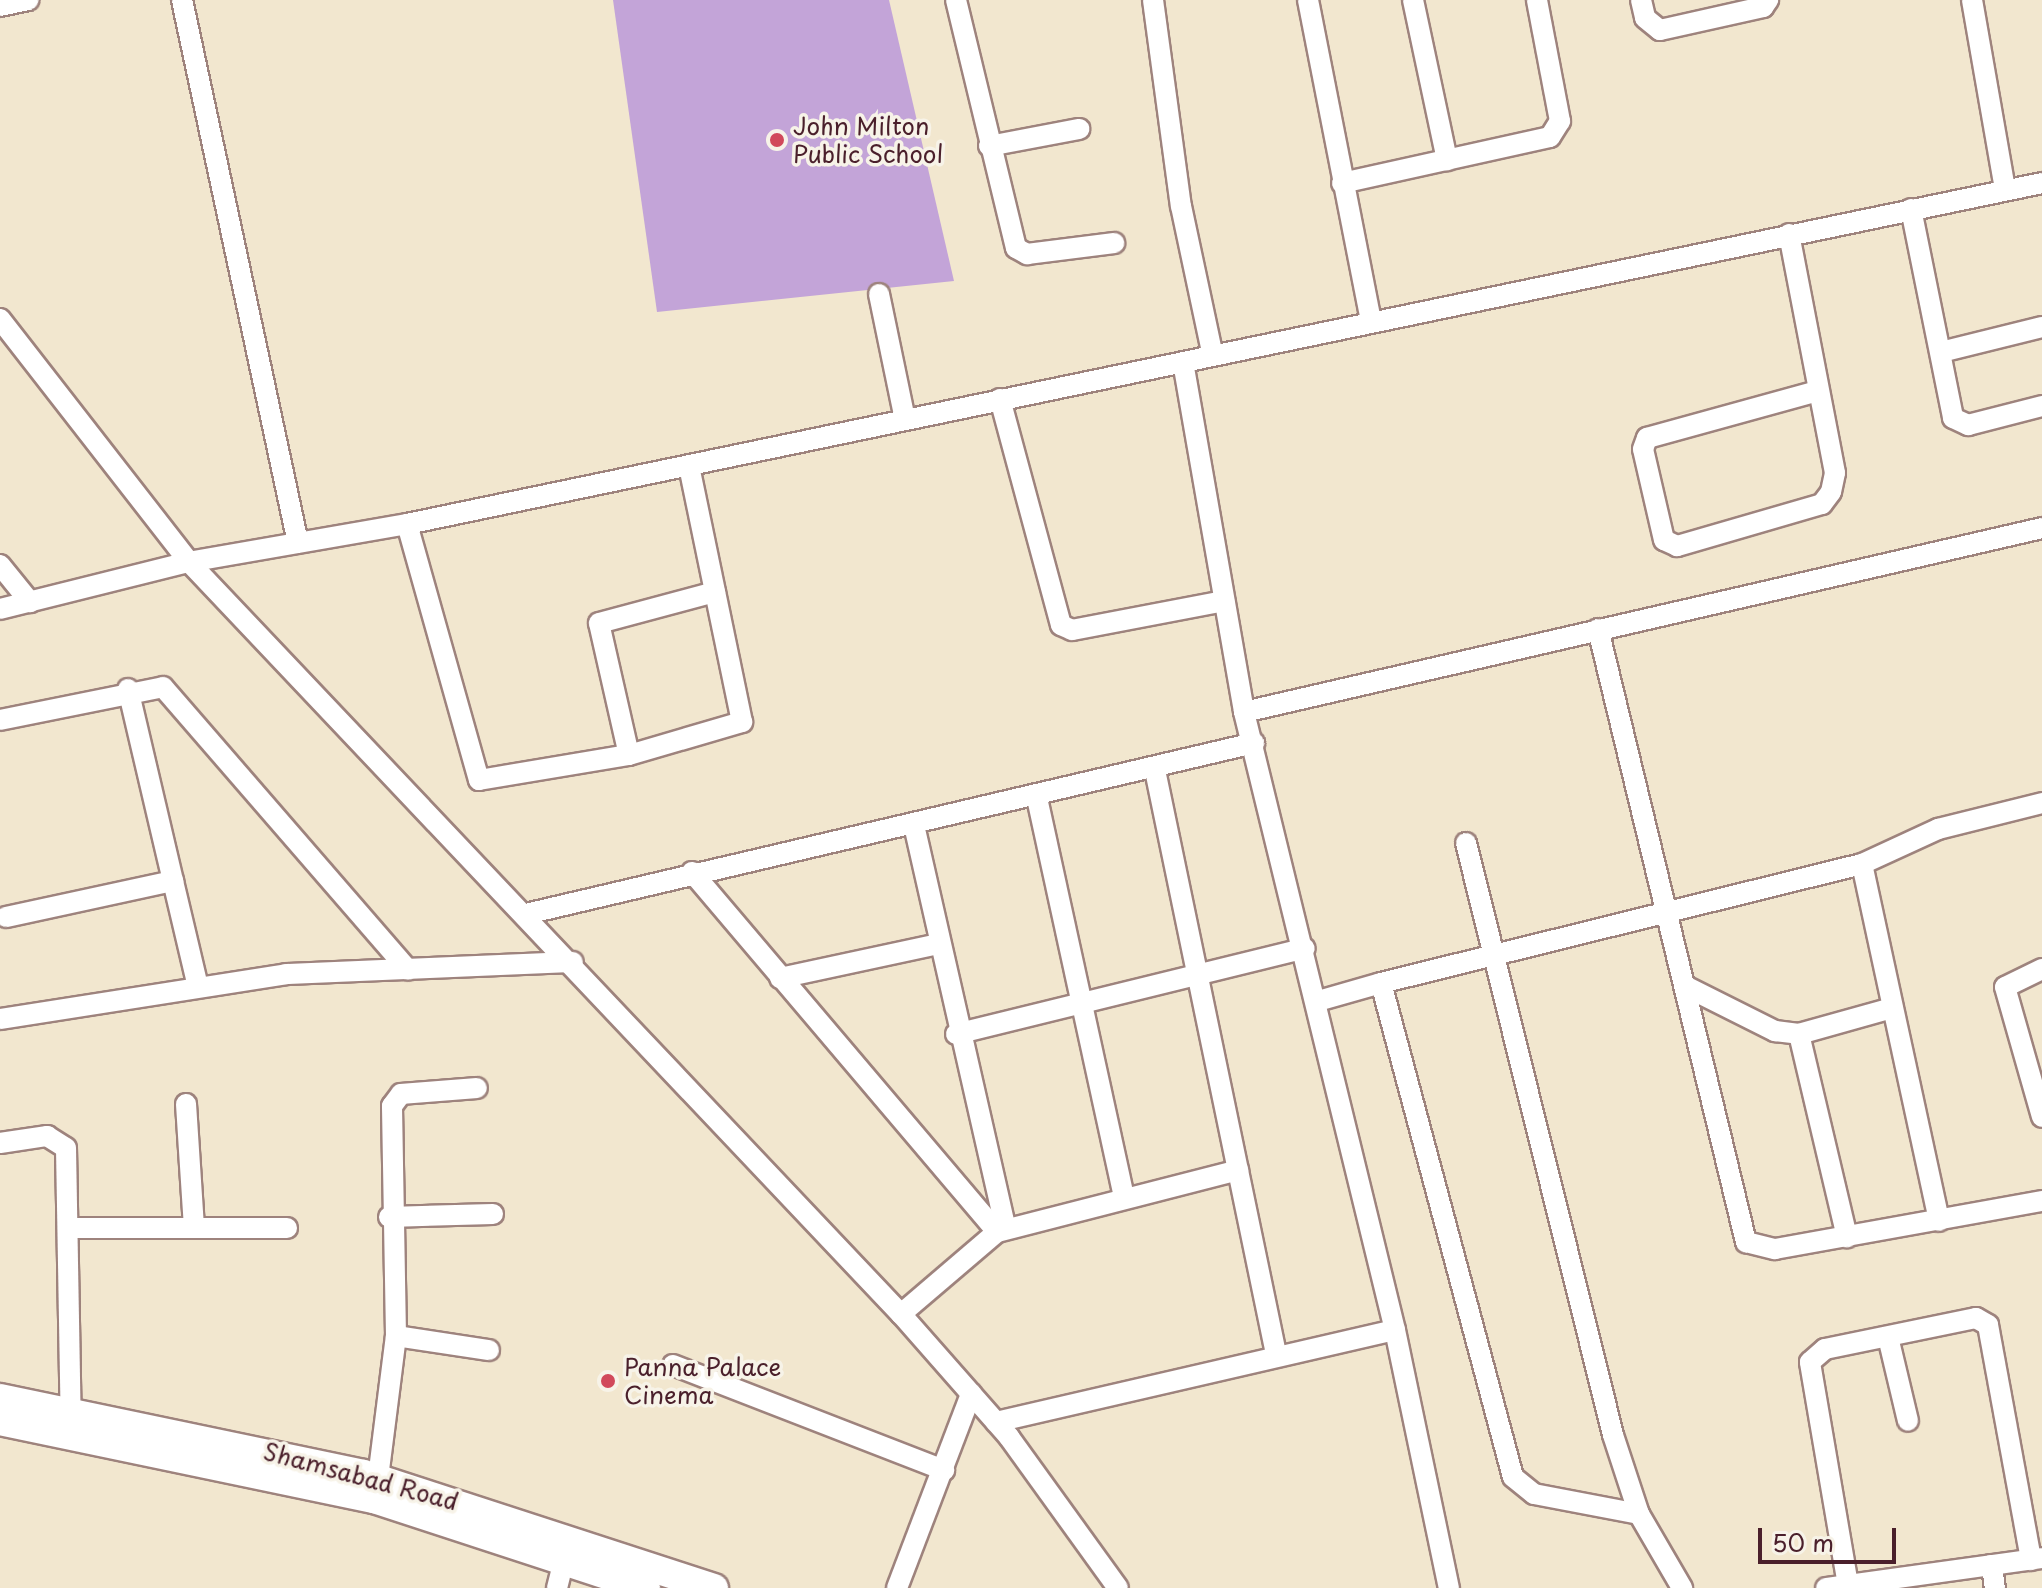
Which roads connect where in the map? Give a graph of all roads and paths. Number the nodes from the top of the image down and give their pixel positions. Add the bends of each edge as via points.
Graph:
1 (28, 0) edge
2 (182, 0) edge
3 (956, 0) edge
4 (1153, 0) edge
5 (1308, 0) edge
6 (1413, 0) edge
7 (1537, 0) edge
8 (1641, 0) edge
9 (1768, 0) edge
10 (1972, 0) edge
11 (0, 6) edge
12 (1079, 129) dead end
13 (989, 146) junction
14 (1447, 160) junction
15 (1342, 183) junction
16 (2042, 183) edge
17 (2005, 190) junction
18 (1911, 209) junction
19 (1789, 234) junction
20 (1114, 243) dead end
21 (879, 294) dead end
22 (0, 319) edge
23 (1371, 322) junction
24 (2042, 327) edge
25 (1941, 352) junction
26 (1213, 356) junction
27 (1183, 362) junction
28 (1818, 391) junction
29 (1000, 399) junction
30 (2042, 406) edge
31 (905, 419) junction
32 (689, 465) junction
33 (407, 524) junction
34 (2042, 528) edge
35 (298, 543) junction
36 (189, 562) junction
37 (0, 565) edge
38 (715, 592) junction
39 (1224, 601) junction
40 (30, 602) junction
41 (0, 609) edge
42 (1598, 629) junction
43 (128, 689) junction
44 (1244, 712) junction
45 (0, 720) edge
46 (1254, 743) junction
47 (629, 755) junction
48 (1155, 770) junction
49 (1037, 798) junction
50 (2042, 803) edge
51 (914, 825) junction
52 (1466, 843) dead end
53 (1862, 864) junction
54 (692, 872) junction
55 (173, 881) junction
56 (1669, 912) junction
57 (526, 914) junction
58 (6, 917) dead end
59 (938, 944) junction
60 (1305, 948) junction
61 (1495, 961) junction
62 (573, 962) junction
63 (2042, 969) edge
64 (408, 970) junction
65 (780, 978) junction
66 (1197, 979) junction
67 (1381, 983) junction
68 (1685, 986) junction
69 (198, 987) junction
70 (1318, 1001) junction
71 (1080, 1004) junction
72 (1892, 1008) junction
73 (0, 1019) edge
74 (956, 1034) junction
75 (1799, 1034) junction
76 (477, 1088) dead end
77 (186, 1104) dead end
78 (2042, 1117) edge
79 (0, 1143) edge
80 (1238, 1170) junction
81 (1123, 1194) junction
82 (2042, 1201) edge
83 (493, 1214) dead end
84 (389, 1217) junction
85 (1939, 1221) junction
86 (194, 1227) junction
87 (69, 1228) junction
88 (287, 1228) dead end
89 (1002, 1231) junction
90 (1847, 1237) junction
91 (901, 1314) junction
92 (1395, 1330) junction
93 (396, 1336) junction
94 (1888, 1337) junction
95 (489, 1350) dead end
96 (1276, 1354) junction
97 (673, 1365) dead end
98 (971, 1394) junction
99 (0, 1398) edge
100 (0, 1421) edge
101 (71, 1421) junction
102 (1908, 1421) dead end
103 (996, 1422) junction
104 (944, 1470) junction
105 (378, 1478) junction
106 (1639, 1514) junction
107 (564, 1559) junction
108 (2036, 1559) edge
109 (1992, 1565) junction
110 (1848, 1585) junction
111 (557, 1588) edge
112 (646, 1588) edge
113 (714, 1588) edge
114 (897, 1588) edge
115 (1118, 1588) edge
116 (1449, 1588) edge
117 (1682, 1588) edge
118 (1826, 1588) edge
119 (1995, 1588) edge

1 - 11 street
2 - 35 street
3 - 13 street
4 - 26 street via 1181,206
5 - 15 street
6 - 14 street
7 - 14 street via 1559,129 1550,137
8 - 9 street via 1645,18 1660,30 1763,7
10 - 17 street
12 - 13 street
13 - 20 street via 1020,253
14 - 15 street
15 - 23 street
16 - 17 street
17 - 18 street
18 - 19 street
18 - 25 street
19 - 23 street
19 - 28 street
21 - 31 street
22 - 36 street
23 - 26 street
24 - 25 street
25 - 30 street via 1950,413 1959,423
26 - 27 street
27 - 29 street
27 - 39 street
28 - 28 street via 1835,473 1822,504 1677,546 1664,540 1643,449 1647,438
29 - 31 street
29 - 39 street via 1061,625 1072,630
31 - 32 street
32 - 33 street
32 - 38 street
33 - 35 street
33 - 47 street via 479,780
34 - 42 street
35 - 36 street
36 - 40 street
36 - 57 street
37 - 40 street
38 - 47 street via 742,722
38 - 47 street via 599,623
39 - 44 street
40 - 41 street
42 - 44 street
42 - 56 street
43 - 45 street
43 - 55 street
43 - 64 street via 163,687 177,697
44 - 46 street
46 - 48 street
46 - 60 street
48 - 49 street
48 - 66 street
49 - 51 street
49 - 71 street
50 - 53 street via 1938,829
51 - 54 street
51 - 59 street
52 - 61 street
53 - 56 street
53 - 72 street
54 - 57 street
54 - 65 street
55 - 58 street
55 - 69 street
56 - 61 street
56 - 68 street
57 - 62 street
59 - 65 street
59 - 74 street
60 - 66 street
60 - 70 street
61 - 67 street
61 - 106 street
62 - 64 street
62 - 91 street
63 - 78 street via 2005,987
64 - 69 street via 286,974
65 - 89 street
66 - 71 street
66 - 80 street
67 - 70 street
67 - 106 street via 1513,1477 1534,1494
68 - 75 street via 1775,1031
68 - 90 street via 1739,1232 1756,1247 1775,1249
69 - 73 street
70 - 92 street
71 - 74 street
71 - 81 street
72 - 75 street
72 - 85 street
74 - 89 street
75 - 90 street
76 - 84 street via 394,1097
77 - 86 street
79 - 87 street via 60,1140
80 - 81 street
80 - 96 street
81 - 89 street
82 - 85 street
83 - 84 street
84 - 93 street
85 - 90 street
86 - 87 street
86 - 88 street
87 - 101 street
89 - 91 street
91 - 98 street
92 - 96 street
92 - 116 street
93 - 95 street
93 - 105 street
94 - 102 street
94 - 108 street via 1976,1318 1988,1325
94 - 110 street via 1825,1349 1810,1362
96 - 103 street
97 - 104 street
98 - 103 street
98 - 104 street
99 - 101 main road, Shamsabad Road
100 - 101 main road, Shamsabad Road
101 - 105 main road, Shamsabad Road
101 - 107 main road, Shamsabad Road via 374,1499
103 - 115 street
104 - 114 street
105 - 113 main road, Shamsabad Road
106 - 117 street
107 - 111 street
107 - 112 main road, Shamsabad Road
108 - 109 street
109 - 110 street
109 - 119 street
110 - 118 street

